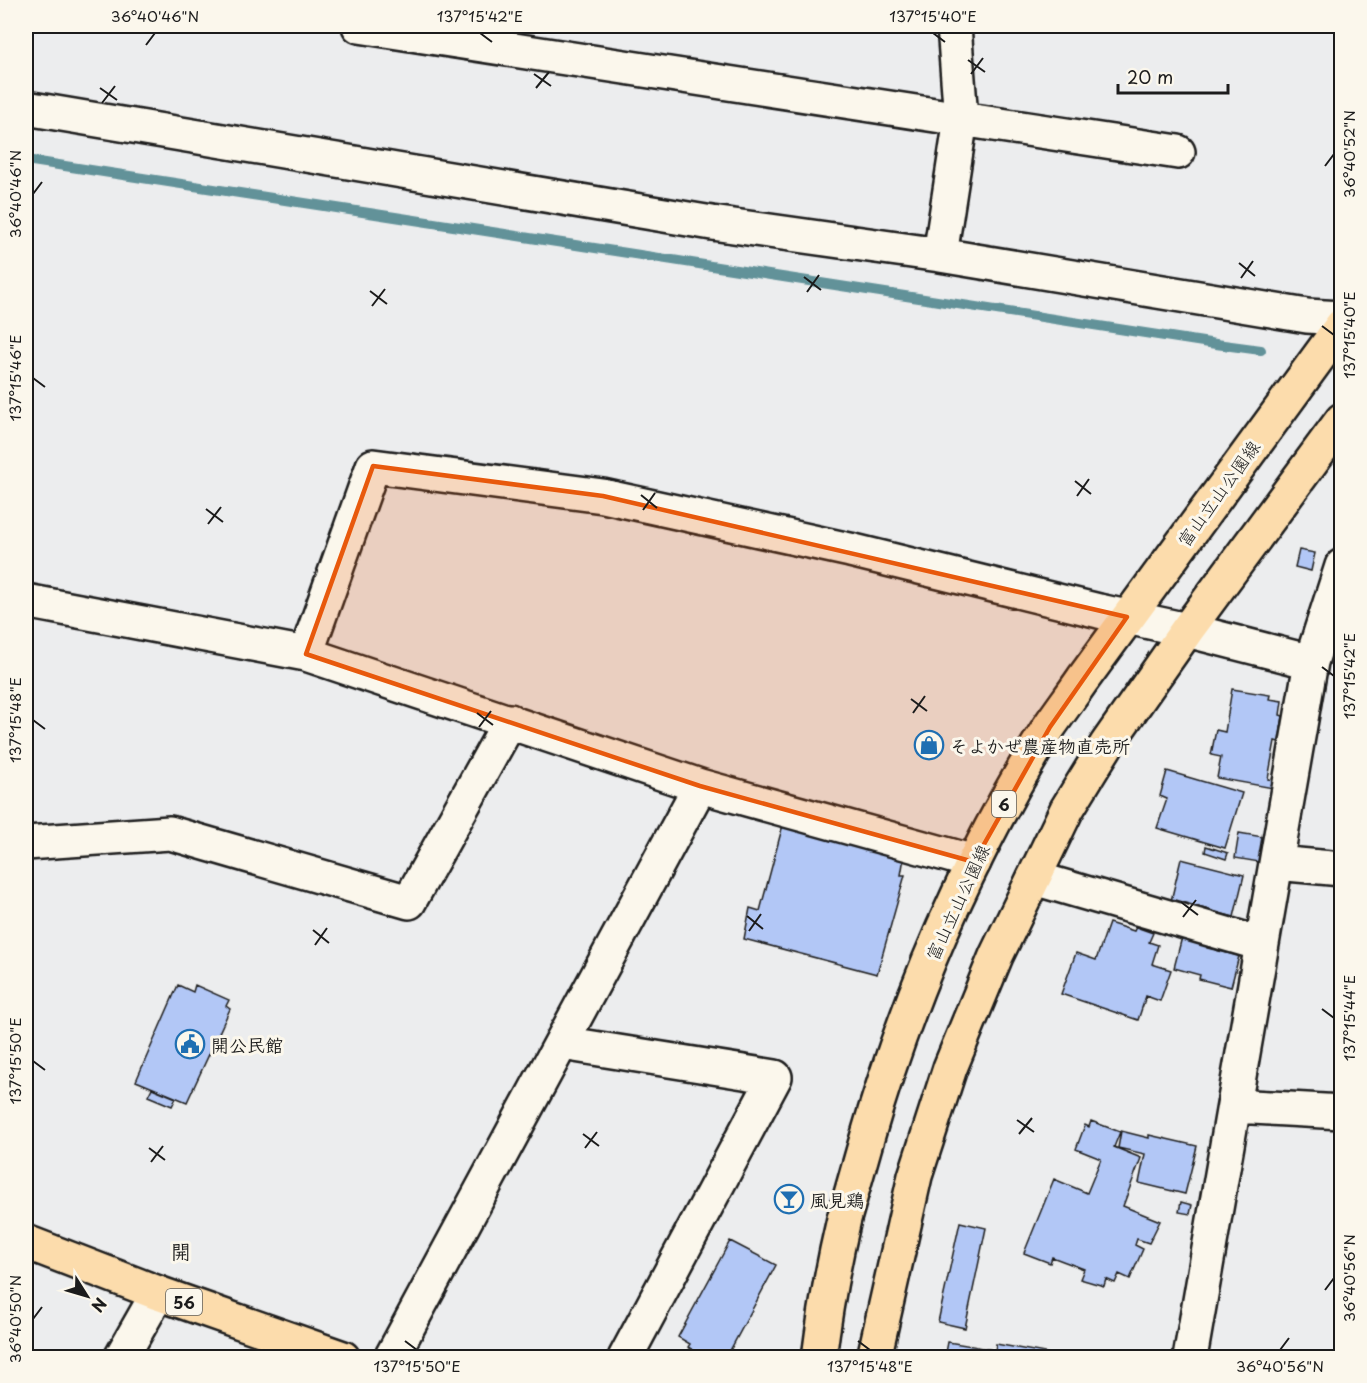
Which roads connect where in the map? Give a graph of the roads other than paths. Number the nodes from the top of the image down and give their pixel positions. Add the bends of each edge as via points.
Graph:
1 (359, 26) edge
2 (954, 26) edge
3 (533, 39) edge
4 (26, 108) edge
5 (961, 119) junction
6 (1178, 152) dead end
7 (940, 255) junction
8 (1341, 318) edge
9 (1341, 325) edge
10 (1341, 420) edge
11 (1341, 564) edge
12 (26, 601) edge
13 (1127, 617) junction
14 (1187, 630) junction
15 (306, 654) junction
16 (1311, 662) junction
17 (510, 721) junction
18 (700, 786) junction
19 (26, 843) edge
20 (974, 862) junction
21 (1276, 863) junction
22 (1341, 869) edge
23 (1034, 878) junction
24 (1261, 944) junction
25 (561, 1043) junction
26 (1234, 1106) junction
27 (1341, 1112) edge
28 (27, 1247) edge
29 (158, 1293) junction
30 (121, 1358) edge
31 (344, 1358) edge
32 (391, 1358) edge
33 (625, 1358) edge
34 (819, 1358) edge
35 (874, 1358) edge
36 (1190, 1358) edge

1 - 3 street
2 - 5 street
3 - 5 street
4 - 7 street via 712,223
5 - 6 street
5 - 7 street
7 - 8 street via 1307,316
9 - 13 main road, 富山立山公園線 / 6
10 - 14 main road
11 - 16 street
12 - 15 street
13 - 14 street
13 - 15 street via 603,496 373,466
13 - 20 main road, 富山立山公園線 / 6 via 1050,726
14 - 16 street
14 - 23 main road via 1107,744 1067,809
15 - 17 street
16 - 21 street
17 - 18 street
17 - 19 street via 409,902 170,833
18 - 20 street
18 - 25 street
20 - 34 main road, 富山立山公園線 / 6 via 940,932 877,1104 844,1220
21 - 22 street
21 - 24 street
23 - 24 street
23 - 35 main road via 996,956 950,1068 915,1176
24 - 26 street
25 - 32 street
25 - 33 street via 775,1077
26 - 27 street
26 - 36 street
28 - 29 main road, 56
29 - 30 street
29 - 31 main road, 56

